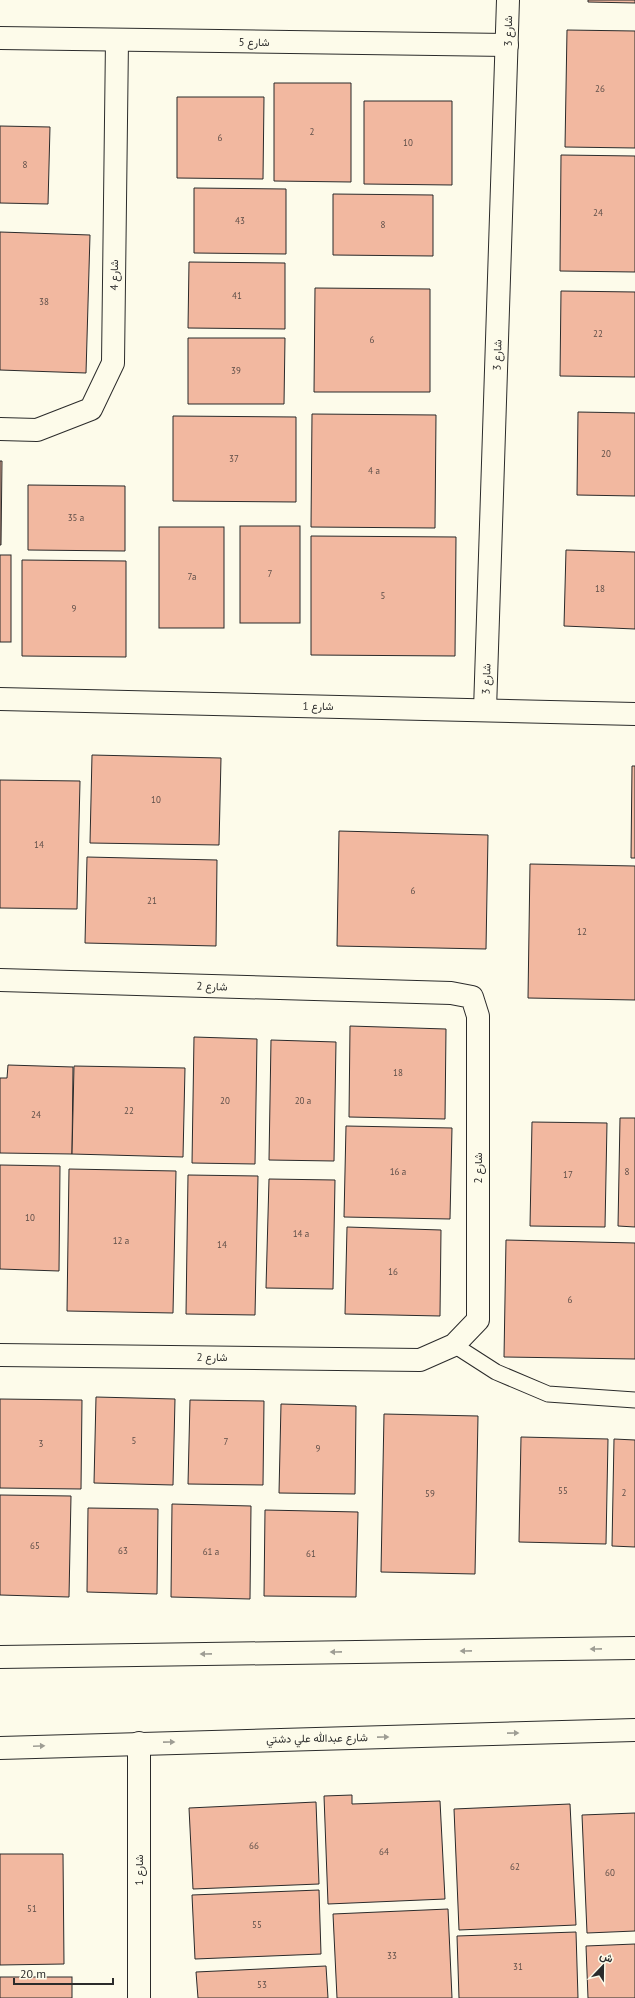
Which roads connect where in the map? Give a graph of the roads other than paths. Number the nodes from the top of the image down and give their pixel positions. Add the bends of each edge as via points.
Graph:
1 (508, 0) edge
2 (0, 38) edge
3 (117, 40) junction
4 (507, 45) junction
5 (0, 429) edge
6 (0, 699) edge
7 (484, 710) junction
8 (635, 714) edge
9 (0, 980) edge
10 (454, 1345) junction
11 (0, 1355) edge
12 (635, 1400) edge
13 (635, 1648) edge
14 (0, 1657) edge
15 (635, 1730) edge
16 (139, 1743) junction
17 (0, 1748) edge
18 (139, 1998) edge

1 - 4 street, شارع 3
2 - 3 street, شارع 5
3 - 4 street, شارع 5
3 - 5 street, شارع 4 via 113,363 91,409 37,430
4 - 7 street, شارع 3
6 - 7 street, شارع 1
7 - 8 street, شارع 1
9 - 10 street, شارع 2 via 443,993 472,998 478,1016 478,1320
10 - 11 street, شارع 2 via 420,1360
10 - 12 lane via 496,1372 548,1394
13 -> 14 street
16 -> 15 street, شارع عبدالله علي دشتي
17 -> 16 street, شارع عبدالله علي دشتي
16 - 18 street, شارع 1

